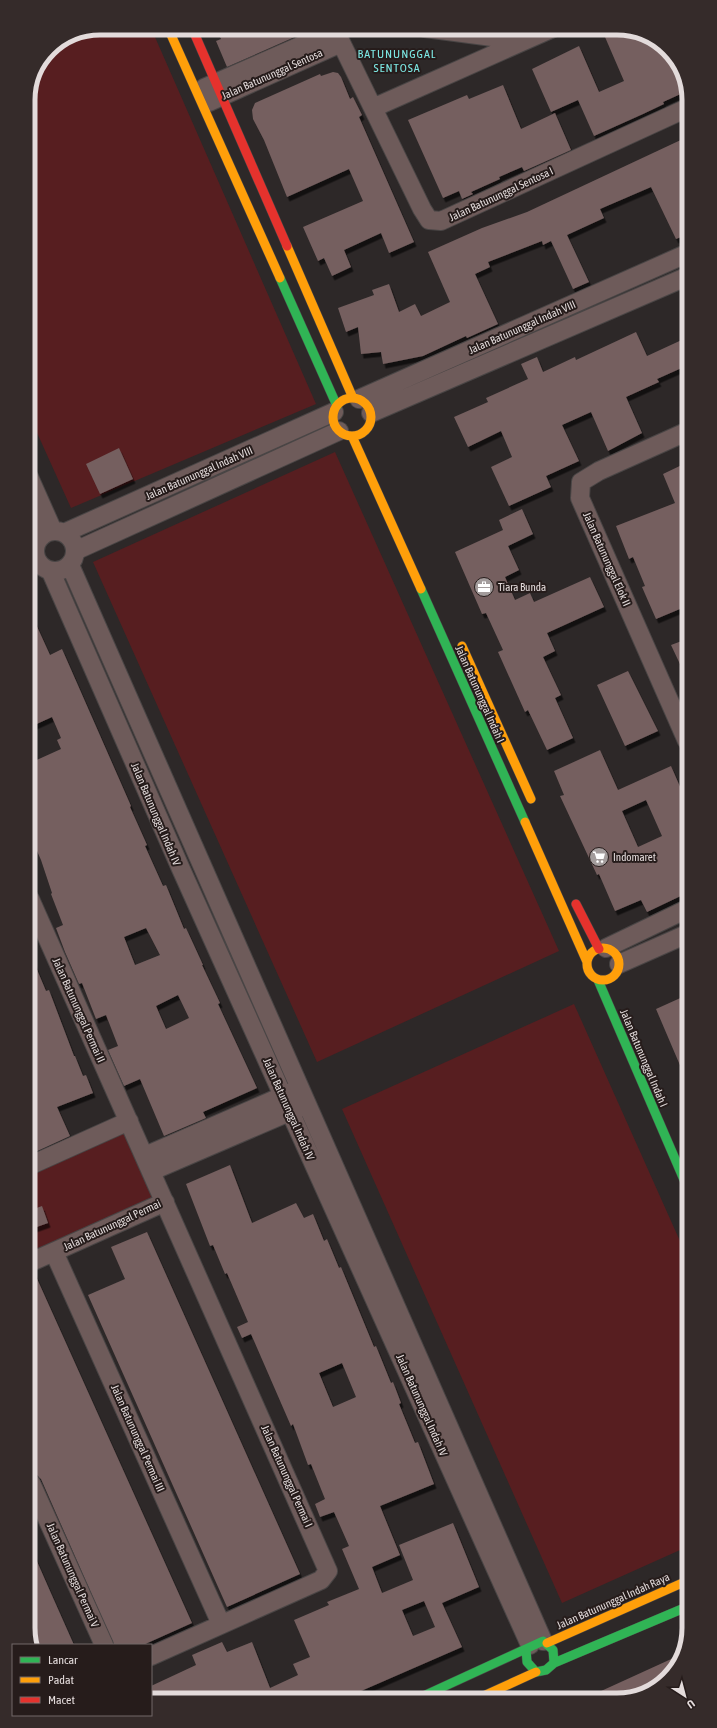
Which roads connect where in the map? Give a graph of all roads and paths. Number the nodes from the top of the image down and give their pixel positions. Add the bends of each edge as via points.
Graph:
1 (171, 35) edge
2 (195, 35) edge
3 (332, 35) edge
4 (339, 35) edge
5 (474, 35) edge
6 (538, 35) edge
7 (522, 42) junction
8 (219, 90) junction
9 (199, 98) junction
10 (373, 108) junction
11 (682, 110) edge
12 (682, 256) edge
13 (682, 279) edge
14 (356, 399) junction
15 (335, 409) junction
16 (371, 413) junction
17 (346, 434) junction
18 (682, 434) edge
19 (35, 503) edge
20 (35, 524) edge
21 (44, 541) edge
22 (73, 558) junction
23 (41, 571) edge
24 (457, 635) dead end
25 (682, 730) edge
26 (534, 806) dead end
27 (200, 861) junction
28 (181, 870) junction
29 (574, 899) dead end
30 (35, 910) edge
31 (682, 911) edge
32 (682, 937) edge
33 (602, 948) junction
34 (586, 962) junction
35 (615, 976) junction
36 (598, 980) junction
37 (303, 1096) junction
38 (287, 1104) junction
39 (129, 1121) junction
40 (35, 1163) edge
41 (148, 1163) junction
42 (682, 1175) edge
43 (165, 1202) junction
44 (54, 1252) junction
45 (35, 1260) edge
46 (35, 1492) edge
47 (682, 1583) edge
48 (682, 1609) edge
49 (221, 1624) junction
50 (104, 1644) edge
51 (537, 1644) junction
52 (152, 1656) edge
53 (554, 1663) junction
54 (536, 1672) junction
55 (430, 1693) edge
56 (490, 1693) edge

1 - 9 street
2 - 8 street
3 - 8 street, Jalan Batununggal Sentosa
4 - 10 street, Jalan Batununggal Sentosa
5 - 7 street
6 - 7 street
7 - 10 street
8 - 9 street, Jalan Batununggal Sentosa
8 - 14 street
9 - 15 street
10 - 11 street, Jalan Batununggal Sentosa I via 422,209 430,220 441,221
12 - 14 street, Jalan Batununggal Indah VIII
13 - 16 street, Jalan Batununggal Indah VIII
14 - 15 street via 344,400
14 - 16 street via 367,405
15 - 17 street via 334,423
15 - 21 street, Jalan Batununggal Indah VIII
16 - 17 street via 365,436
17 - 22 street, Jalan Batununggal Indah VIII
17 - 34 street, Jalan Batununggal Indah I
18 - 25 street, Jalan Batununggal Elok II via 599,471 581,482 580,498
19 - 21 street
20 - 21 street
21 - 22 street via 72,540
21 - 23 street via 36,560
22 - 23 street via 61,571
22 - 27 street, Jalan Batununggal Indah IV
23 - 28 street, Jalan Batununggal Indah IV
24 - 26 street, Jalan Batununggal Indah I
27 - 28 street
27 - 37 street, Jalan Batununggal Indah IV
28 - 38 street, Jalan Batununggal Indah IV
29 - 33 street
30 - 39 street, Jalan Batununggal Permai II
31 - 33 street
32 - 35 street
33 - 34 street via 589,956
33 - 35 street via 616,955
34 - 36 street via 590,974
35 - 36 street via 604,981
36 - 42 street, Jalan Batununggal Indah I
37 - 38 street
37 - 51 street, Jalan Batununggal Indah IV
38 - 41 street
38 - 51 street, Jalan Batununggal Indah IV
39 - 40 street
39 - 41 street, Jalan Batununggal Permai
41 - 43 street, Jalan Batununggal Permai
43 - 44 street, Jalan Batununggal Permai
43 - 49 street, Jalan Batununggal Permai I via 328,1571 321,1580
44 - 45 street, Jalan Batununggal Permai
44 - 49 street, Jalan Batununggal Permai III
46 - 50 street, Jalan Batununggal Permai V
47 - 51 street, Jalan Batununggal Indah Raya
48 - 53 street
49 - 52 street, Jalan Batununggal Permai I
51 - 53 street via 554,1651
51 - 54 street via 527,1662
51 - 55 street, Jalan Batununggal Indah Raya
53 - 54 street via 546,1670
54 - 56 street

